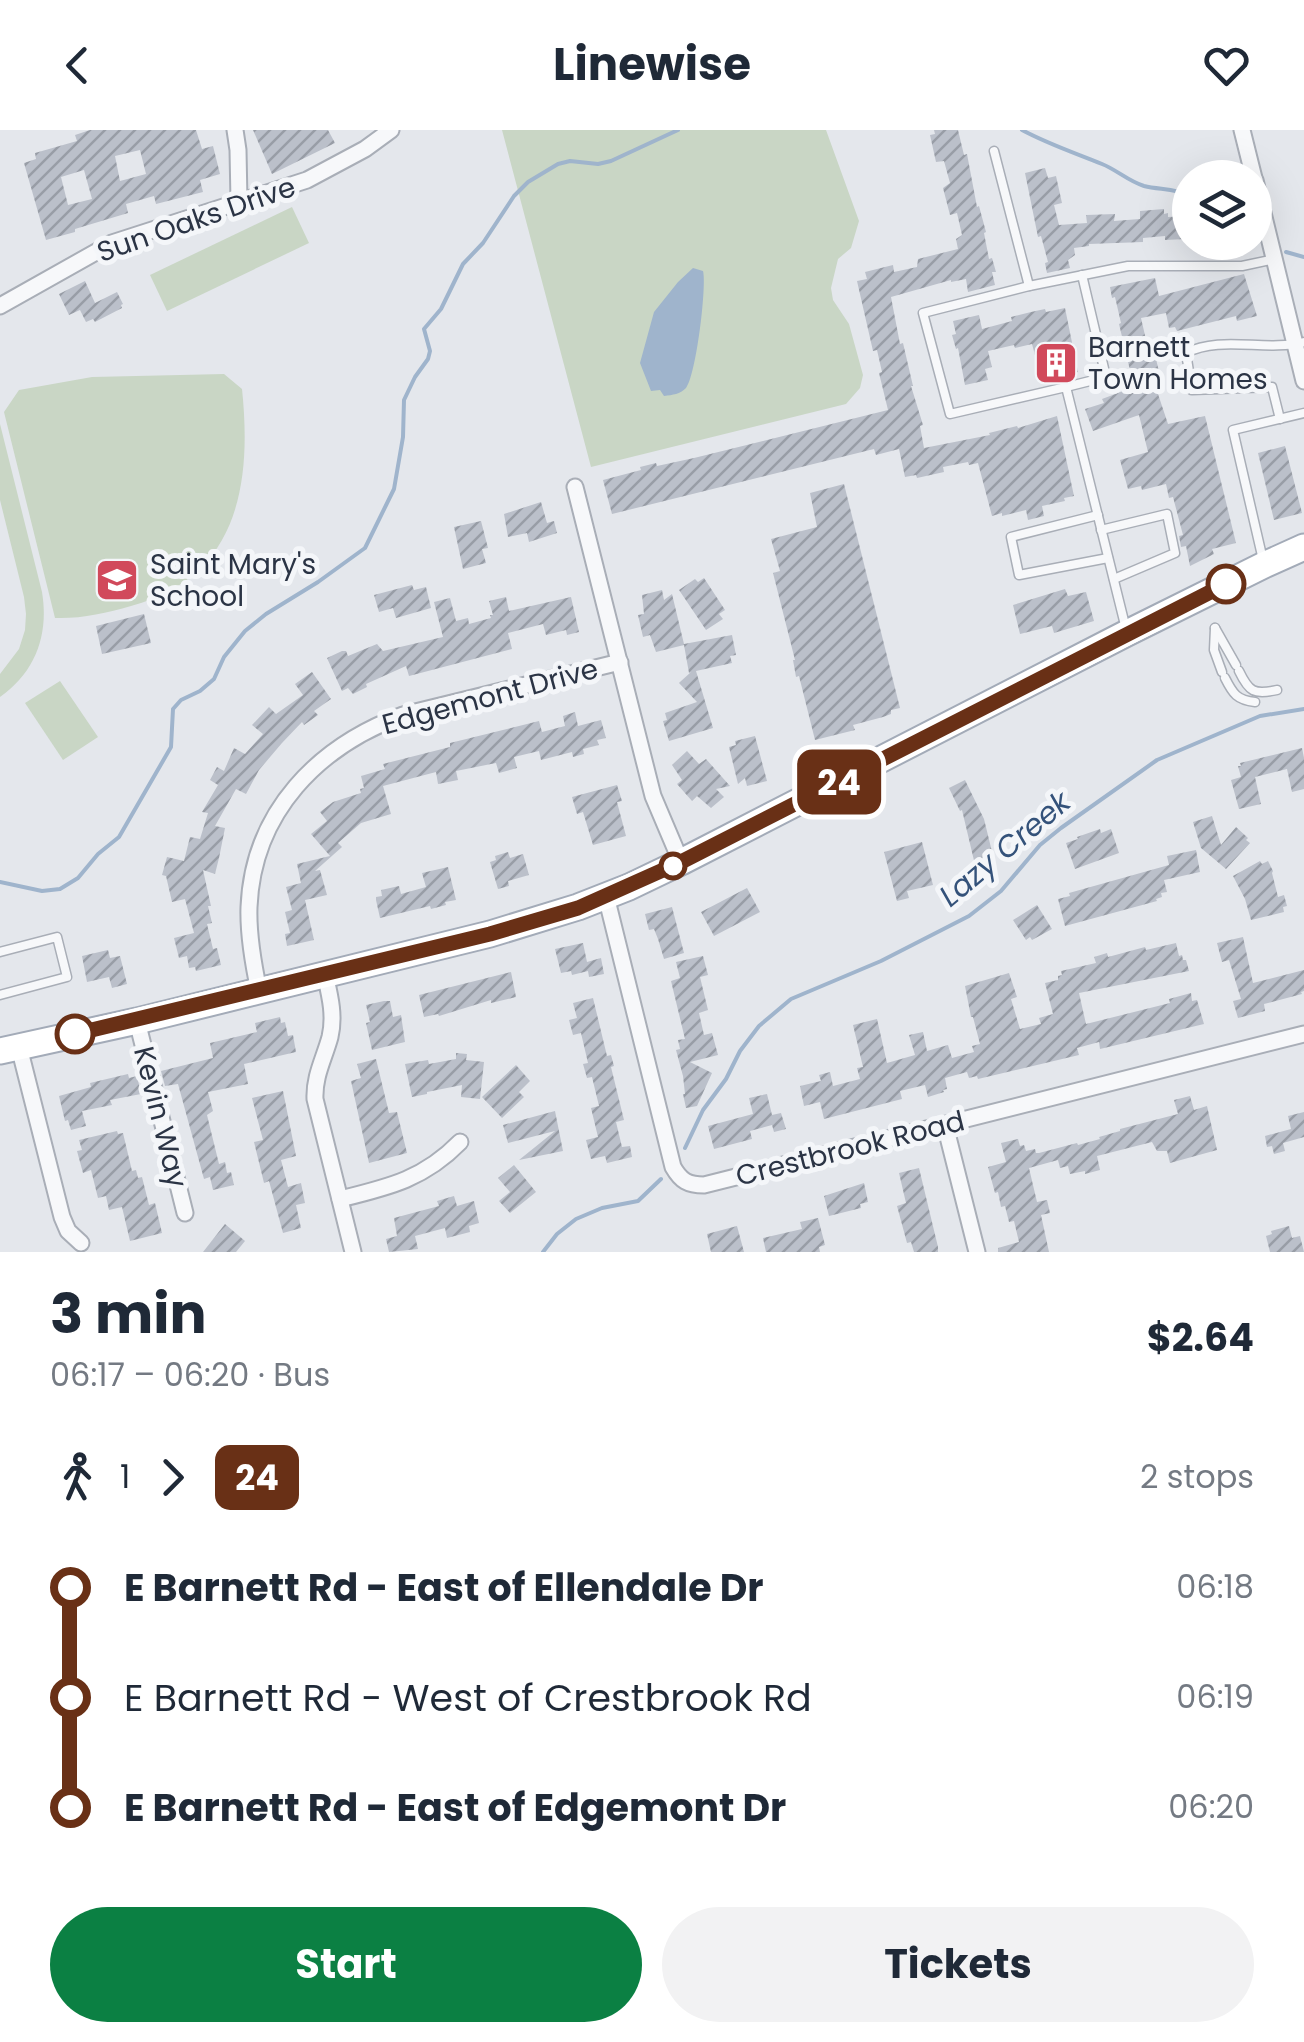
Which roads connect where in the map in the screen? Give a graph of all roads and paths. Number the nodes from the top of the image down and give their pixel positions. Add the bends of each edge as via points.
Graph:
1 (235, 130) edge
2 (391, 130) edge
3 (1242, 130) edge
4 (994, 152) dead end
5 (1250, 160) edge
6 (238, 201) junction
7 (1272, 250) edge
8 (1274, 259) junction
9 (1082, 275) junction
10 (1029, 286) junction
11 (0, 306) edge
12 (1300, 343) edge
13 (1304, 380) edge
14 (1066, 388) junction
15 (1304, 413) edge
16 (1280, 419) junction
17 (576, 487) dead end
18 (1098, 516) junction
19 (1102, 530) junction
20 (1304, 547) edge
21 (1108, 558) junction
22 (1264, 564) junction
23 (1114, 578) junction
24 (1128, 633) junction
25 (620, 662) junction
26 (1278, 690) dead end
27 (1255, 702) dead end
28 (681, 862) junction
29 (606, 896) junction
30 (0, 952) edge
31 (326, 974) junction
32 (259, 990) junction
33 (0, 995) edge
34 (137, 1020) junction
35 (1304, 1034) edge
36 (6, 1045) edge
37 (946, 1124) junction
38 (460, 1142) dead end
39 (340, 1199) junction
40 (185, 1212) dead end
41 (81, 1243) dead end
42 (353, 1252) edge
43 (977, 1252) edge

1 - 6 street
2 - 6 street, Sun Oaks Drive via 307,180
3 - 5 street
4 - 10 lane
6 - 11 street, Sun Oaks Drive via 112,243
7 - 8 street
8 - 9 lane via 1242,266 1128,266
8 - 12 street
9 - 10 lane
9 - 14 lane via 1106,377
10 - 14 lane via 923,314 950,414
12 - 13 street
12 - 16 lane via 1199,346 1186,353 1192,390 1272,387
14 - 18 lane
15 - 16 lane
16 - 22 lane via 1233,430
17 - 25 street
18 - 19 lane
18 - 21 lane via 1011,537 1018,575
19 - 21 lane
19 - 23 lane via 1167,514 1175,553
20 - 22 main road
21 - 23 lane
22 - 24 main road
23 - 24 lane
24 - 28 main road
25 - 28 street via 654,796
25 - 32 street, Edgemont Drive via 403,715 349,739 316,764 270,828 253,878 251,946
26 - 27 lane via 1250,690 1215,628 1214,650 1233,694
28 - 29 main road
29 - 31 main road via 490,934
29 - 37 street, Crestbrook Road via 673,1167 684,1182 704,1185
30 - 33 lane via 57,937 67,978
31 - 32 main road
31 - 39 street via 333,1017 314,1084
32 - 34 main road
34 - 36 main road
34 - 40 street, Kevin Way
35 - 37 street, Crestbrook Road
36 - 41 street via 62,1217
37 - 43 street
38 - 39 street via 411,1179
39 - 42 street

